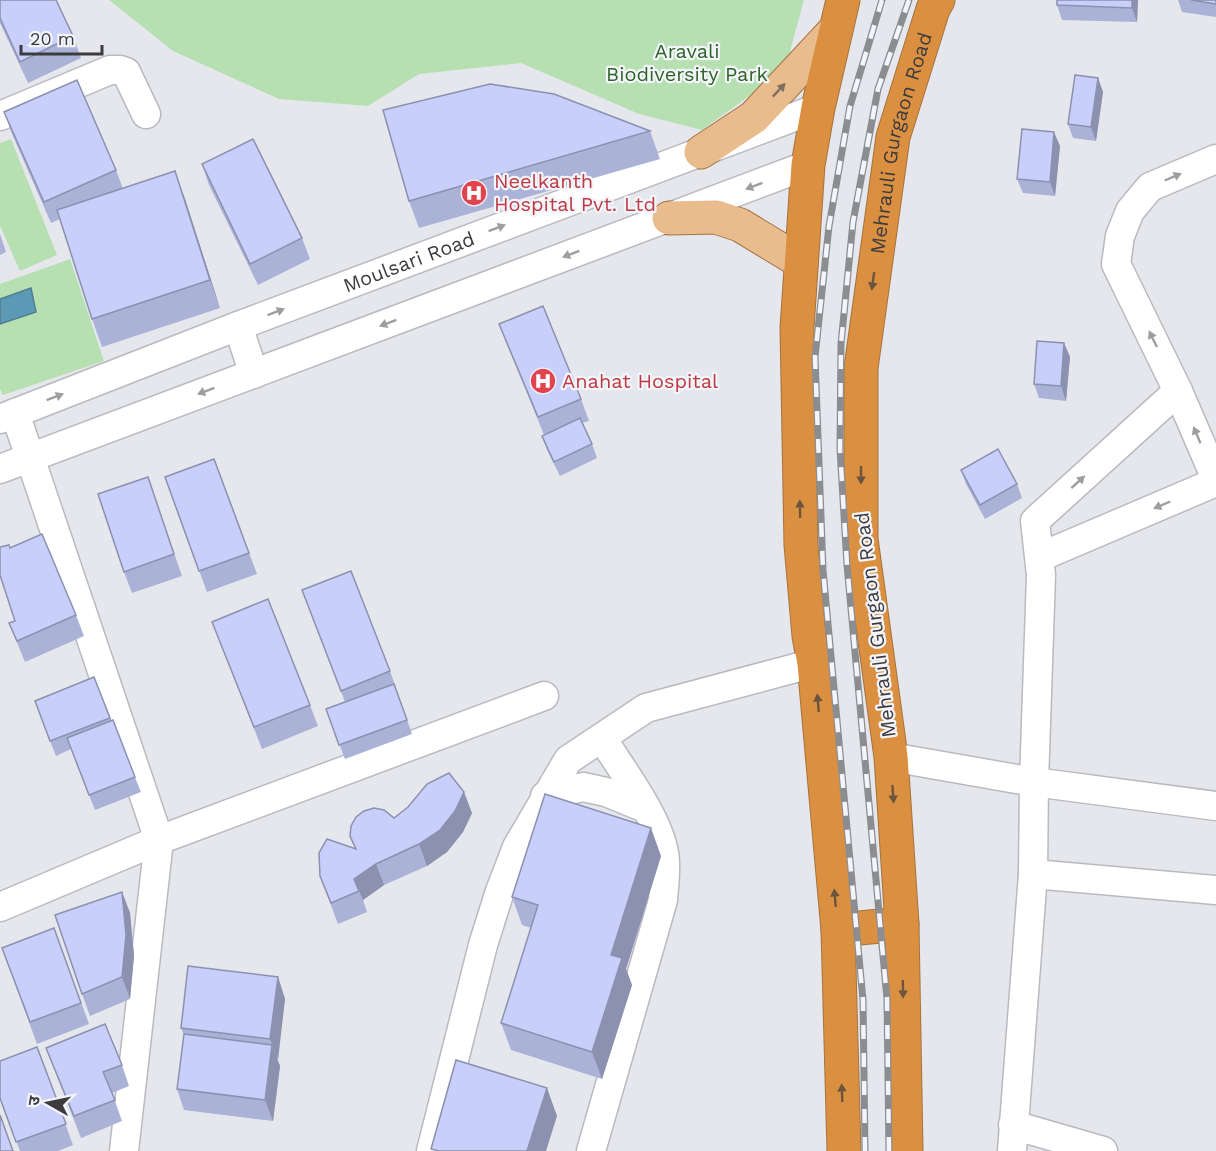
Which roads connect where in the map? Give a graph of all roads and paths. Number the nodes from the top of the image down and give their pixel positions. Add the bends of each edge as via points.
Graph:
1 (938, 0) edge
2 (839, 14) edge
3 (818, 108) junction
4 (146, 114) dead end
5 (0, 116) edge
6 (701, 152) junction
7 (1216, 159) edge
8 (808, 165) junction
9 (669, 218) junction
10 (801, 262) junction
11 (238, 326) junction
12 (254, 374) junction
13 (1178, 392) junction
14 (8, 416) edge
15 (31, 457) junction
16 (0, 469) edge
17 (1216, 481) edge
18 (1040, 557) junction
19 (814, 663) junction
20 (544, 696) dead end
21 (602, 738) junction
22 (891, 757) junction
23 (1034, 782) junction
24 (545, 796) junction
25 (1216, 806) edge
26 (645, 808) junction
27 (159, 840) junction
28 (1033, 874) junction
29 (1216, 890) edge
30 (0, 907) edge
31 (902, 924) junction
32 (838, 930) junction
33 (1012, 1138) edge
34 (1088, 1149) edge
35 (121, 1150) edge
36 (431, 1151) edge
37 (591, 1151) edge
38 (844, 1151) edge
39 (906, 1151) edge

1 -> 22 highway, Mehrauli Gurgaon Road via 893,137 861,368 861,539
2 - 3 highway
6 -> 2 main road via 754,117
3 - 6 street, Moulsari Road
3 - 8 highway
4 - 5 street via 126,72 110,70
11 -> 6 street, Moulsari Road
13 -> 7 street via 1116,264 1120,236 1130,211 1150,187
8 -> 9 street
8 - 10 highway
9 - 10 main road via 716,217 740,225
9 -> 12 street
19 -> 10 highway via 801,545 797,328
11 - 12 street
14 -> 11 street, Moulsari Road
12 -> 15 street
17 -> 13 street
18 -> 13 street via 1035,521
14 - 15 street
15 - 16 street
15 - 27 street
17 -> 18 street
18 - 23 street
19 - 21 street via 646,708
32 -> 19 highway
20 - 27 street
21 - 24 street via 568,759
21 - 26 street
22 - 23 street
22 -> 31 highway, Mehrauli Gurgaon Road
23 - 25 street
23 - 28 street
24 - 26 street via 582,788 606,792
24 - 36 street via 517,847 483,945
26 - 37 street via 665,855 663,900
27 - 30 street
27 - 35 street
28 - 29 street
28 - 33 street
31 - 32 highway
31 -> 39 highway, Mehrauli Gurgaon Road
38 -> 32 highway
33 - 34 street

